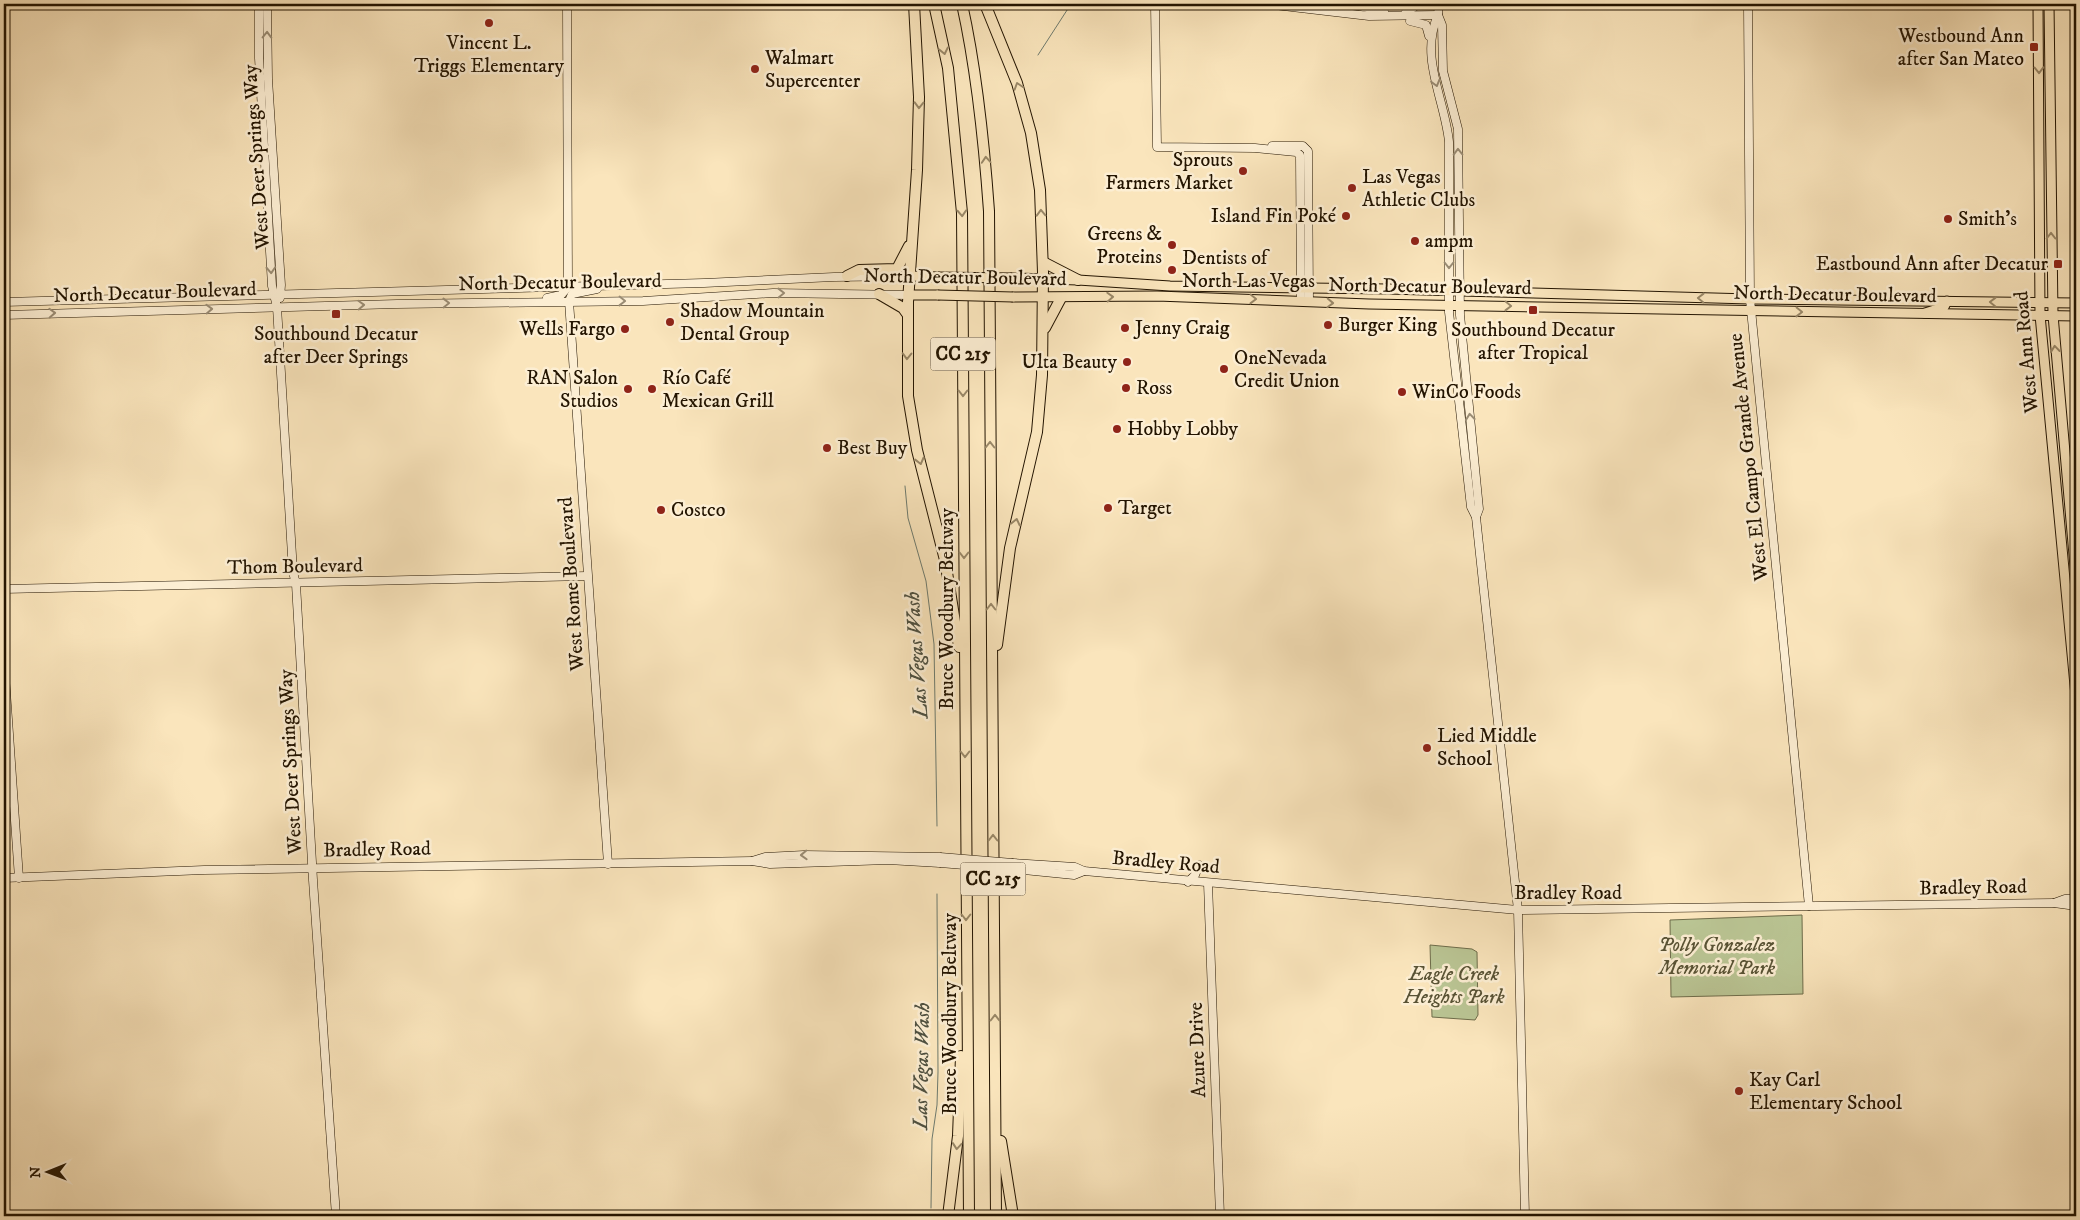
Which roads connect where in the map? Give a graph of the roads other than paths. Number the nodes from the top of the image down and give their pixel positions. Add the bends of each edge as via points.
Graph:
1 (259, 4) edge
2 (267, 4) edge
3 (567, 4) edge
4 (914, 4) edge
5 (934, 4) edge
6 (962, 4) edge
7 (985, 4) edge
8 (1156, 4) edge
9 (1267, 4) edge
10 (1352, 4) edge
11 (1419, 4) edge
12 (1438, 4) edge
13 (1748, 4) edge
14 (2038, 4) edge
15 (2049, 4) edge
16 (1406, 12) junction
17 (1352, 14) junction
18 (1438, 15) junction
19 (1432, 60) junction
20 (2040, 131) junction
21 (1255, 148) junction
22 (1309, 156) junction
23 (2039, 161) junction
24 (2051, 163) junction
25 (1301, 193) junction
26 (2051, 201) junction
27 (1305, 229) junction
28 (912, 240) junction
29 (1043, 262) junction
30 (847, 276) junction
31 (909, 276) junction
32 (1043, 279) junction
33 (1078, 280) junction
34 (644, 285) junction
35 (655, 285) junction
36 (611, 286) junction
37 (568, 287) junction
38 (1305, 288) junction
39 (1449, 291) junction
40 (1459, 291) junction
41 (273, 294) junction
42 (282, 294) junction
43 (879, 294) junction
44 (908, 295) junction
45 (1044, 298) junction
46 (1061, 298) junction
47 (654, 299) junction
48 (1750, 299) junction
49 (534, 301) junction
50 (569, 301) junction
51 (643, 301) junction
52 (1305, 301) junction
53 (1900, 301) junction
54 (1947, 301) junction
55 (4, 302) edge
56 (2039, 302) junction
57 (2052, 302) junction
58 (2076, 303) edge
59 (1449, 305) junction
60 (1460, 305) junction
61 (277, 307) junction
62 (1751, 311) junction
63 (4, 314) edge
64 (1900, 314) junction
65 (1920, 314) junction
66 (908, 315) junction
67 (2040, 315) junction
68 (2053, 316) junction
69 (2076, 316) edge
70 (1043, 334) junction
71 (1464, 441) junction
72 (1475, 464) junction
73 (1476, 517) junction
74 (587, 576) junction
75 (2076, 578) edge
76 (296, 584) junction
77 (4, 589) edge
78 (4, 662) edge
79 (992, 691) junction
80 (2076, 696) edge
81 (965, 706) junction
82 (608, 864) junction
83 (1200, 865) dead end
84 (312, 868) junction
85 (4, 878) edge
86 (19, 878) junction
87 (1188, 882) junction
88 (1208, 883) junction
89 (2076, 898) edge
90 (2054, 903) junction
91 (1809, 906) junction
92 (2076, 906) edge
93 (1518, 910) junction
94 (966, 958) junction
95 (995, 1067) junction
96 (336, 1216) edge
97 (948, 1216) edge
98 (969, 1216) edge
99 (996, 1216) edge
100 (1013, 1216) edge
101 (1220, 1216) edge
102 (1525, 1216) edge

1 -> 41 street, West Deer Springs Way via 259,75
42 -> 2 street, West Deer Springs Way via 268,79
3 - 37 street
4 -> 28 highway via 919,97
5 -> 81 highway, Bruce Woodbury Beltway / CC 215 via 948,68 962,214
79 -> 6 highway, CC 215 via 989,211 974,59
29 -> 7 highway via 1040,190 1031,133 1015,78
8 - 21 street via 1156,146
9 - 17 street
10 - 16 street via 1379,12
11 - 16 street
12 - 18 street
13 - 48 street, West El Campo Grande Avenue
14 -> 20 main road, West Ann Road
15 - 24 main road, West Ann Road
16 - 18 street
17 - 18 street
17 - 19 street via 1367,19 1424,24 1429,31
18 - 19 street via 1432,28
40 -> 18 street via 1458,129 1443,71 1442,25
19 -> 39 street via 1449,142
20 - 23 main road, West Ann Road
20 - 24 main road via 2044,156
21 - 22 street via 1302,146
21 - 25 street via 1300,155
22 - 25 street via 1306,158
22 - 27 street
23 - 26 main road via 2046,175
23 - 56 main road, West Ann Road
24 - 26 main road, West Ann Road
25 - 27 street
57 -> 26 main road, West Ann Road
27 - 38 street
28 - 30 highway via 897,269 859,270
28 - 31 highway
29 - 32 highway
29 - 33 highway
30 - 31 street, North Decatur Boulevard
30 - 35 street, North Decatur Boulevard
31 - 32 main road, North Decatur Boulevard, bridge
31 - 44 highway
32 - 33 main road, North Decatur Boulevard
32 - 45 highway
33 - 38 main road, North Decatur Boulevard via 1157,286
34 - 35 street, North Decatur Boulevard
34 - 36 street, North Decatur Boulevard
34 - 51 street
35 - 47 street
36 - 37 street, North Decatur Boulevard
36 - 50 street via 572,294
37 - 42 street, North Decatur Boulevard
37 - 49 street via 561,294
38 - 39 main road, North Decatur Boulevard
38 - 52 street
39 - 40 main road, North Decatur Boulevard
39 - 59 street
48 -> 40 main road, North Decatur Boulevard
40 - 60 street
41 - 42 street, North Decatur Boulevard
41 - 55 street, North Decatur Boulevard
41 - 61 street, West Deer Springs Way
42 - 61 street, West Deer Springs Way
43 - 44 street, North Decatur Boulevard
47 -> 43 street, North Decatur Boulevard via 773,293
43 - 66 highway via 903,308
44 - 45 main road, North Decatur Boulevard, bridge
44 - 66 highway
45 - 46 main road, North Decatur Boulevard
45 - 70 highway
46 -> 52 main road, North Decatur Boulevard via 1148,296
46 - 70 highway
47 - 51 street, North Decatur Boulevard
48 - 53 main road, North Decatur Boulevard
48 - 62 street, West El Campo Grande Avenue
49 - 50 street, North Decatur Boulevard
61 -> 49 street, North Decatur Boulevard
50 -> 51 street, North Decatur Boulevard
50 - 74 street, West Rome Boulevard
52 -> 59 main road, North Decatur Boulevard
53 - 54 main road, North Decatur Boulevard
53 - 64 main road
56 -> 54 main road, North Decatur Boulevard
54 - 65 main road via 1944,307
56 - 57 main road, North Decatur Boulevard
56 - 67 main road, West Ann Road
57 - 58 main road, North Decatur Boulevard
57 - 68 main road, West Ann Road
59 - 60 main road, North Decatur Boulevard
59 - 71 street
60 -> 62 main road, North Decatur Boulevard
72 -> 60 street
63 -> 61 street, North Decatur Boulevard
61 - 76 street, West Deer Springs Way
62 -> 64 main road, North Decatur Boulevard
62 - 91 street, West El Campo Grande Avenue
64 - 65 main road, North Decatur Boulevard
65 - 67 main road, North Decatur Boulevard
66 -> 81 highway via 907,367 911,416 947,568
67 - 68 main road, North Decatur Boulevard
67 - 80 main road, West Ann Road
68 - 69 main road, North Decatur Boulevard
75 -> 68 main road, West Ann Road
79 -> 70 highway via 1007,568 1037,432
71 - 72 street
71 - 73 street via 1471,507
72 - 73 street via 1480,509
73 - 93 street
74 - 76 street, Thom Boulevard
74 - 82 street, West Rome Boulevard
76 - 77 street, Thom Boulevard
76 - 84 street, West Deer Springs Way
78 - 86 street
95 -> 79 highway, CC 215
81 -> 94 highway, Bruce Woodbury Beltway / CC 215
82 - 84 street, Bradley Road
82 - 87 street, Bradley Road, bridge via 940,860
83 - 87 street
84 - 86 street, Bradley Road
84 - 96 street, West Deer Springs Way
85 - 86 street, Bradley Road
87 - 88 street, Bradley Road
88 - 93 street, Bradley Road
88 - 101 street, Azure Drive
89 - 90 street, Bradley Road
90 - 91 street, Bradley Road
90 - 92 street, Bradley Road
91 - 93 street, Bradley Road
93 - 102 street
94 -> 97 highway via 958,1136
94 - 98 highway, Bruce Woodbury Beltway / CC 215
95 - 99 highway, CC 215
95 - 100 highway via 1003,1156

